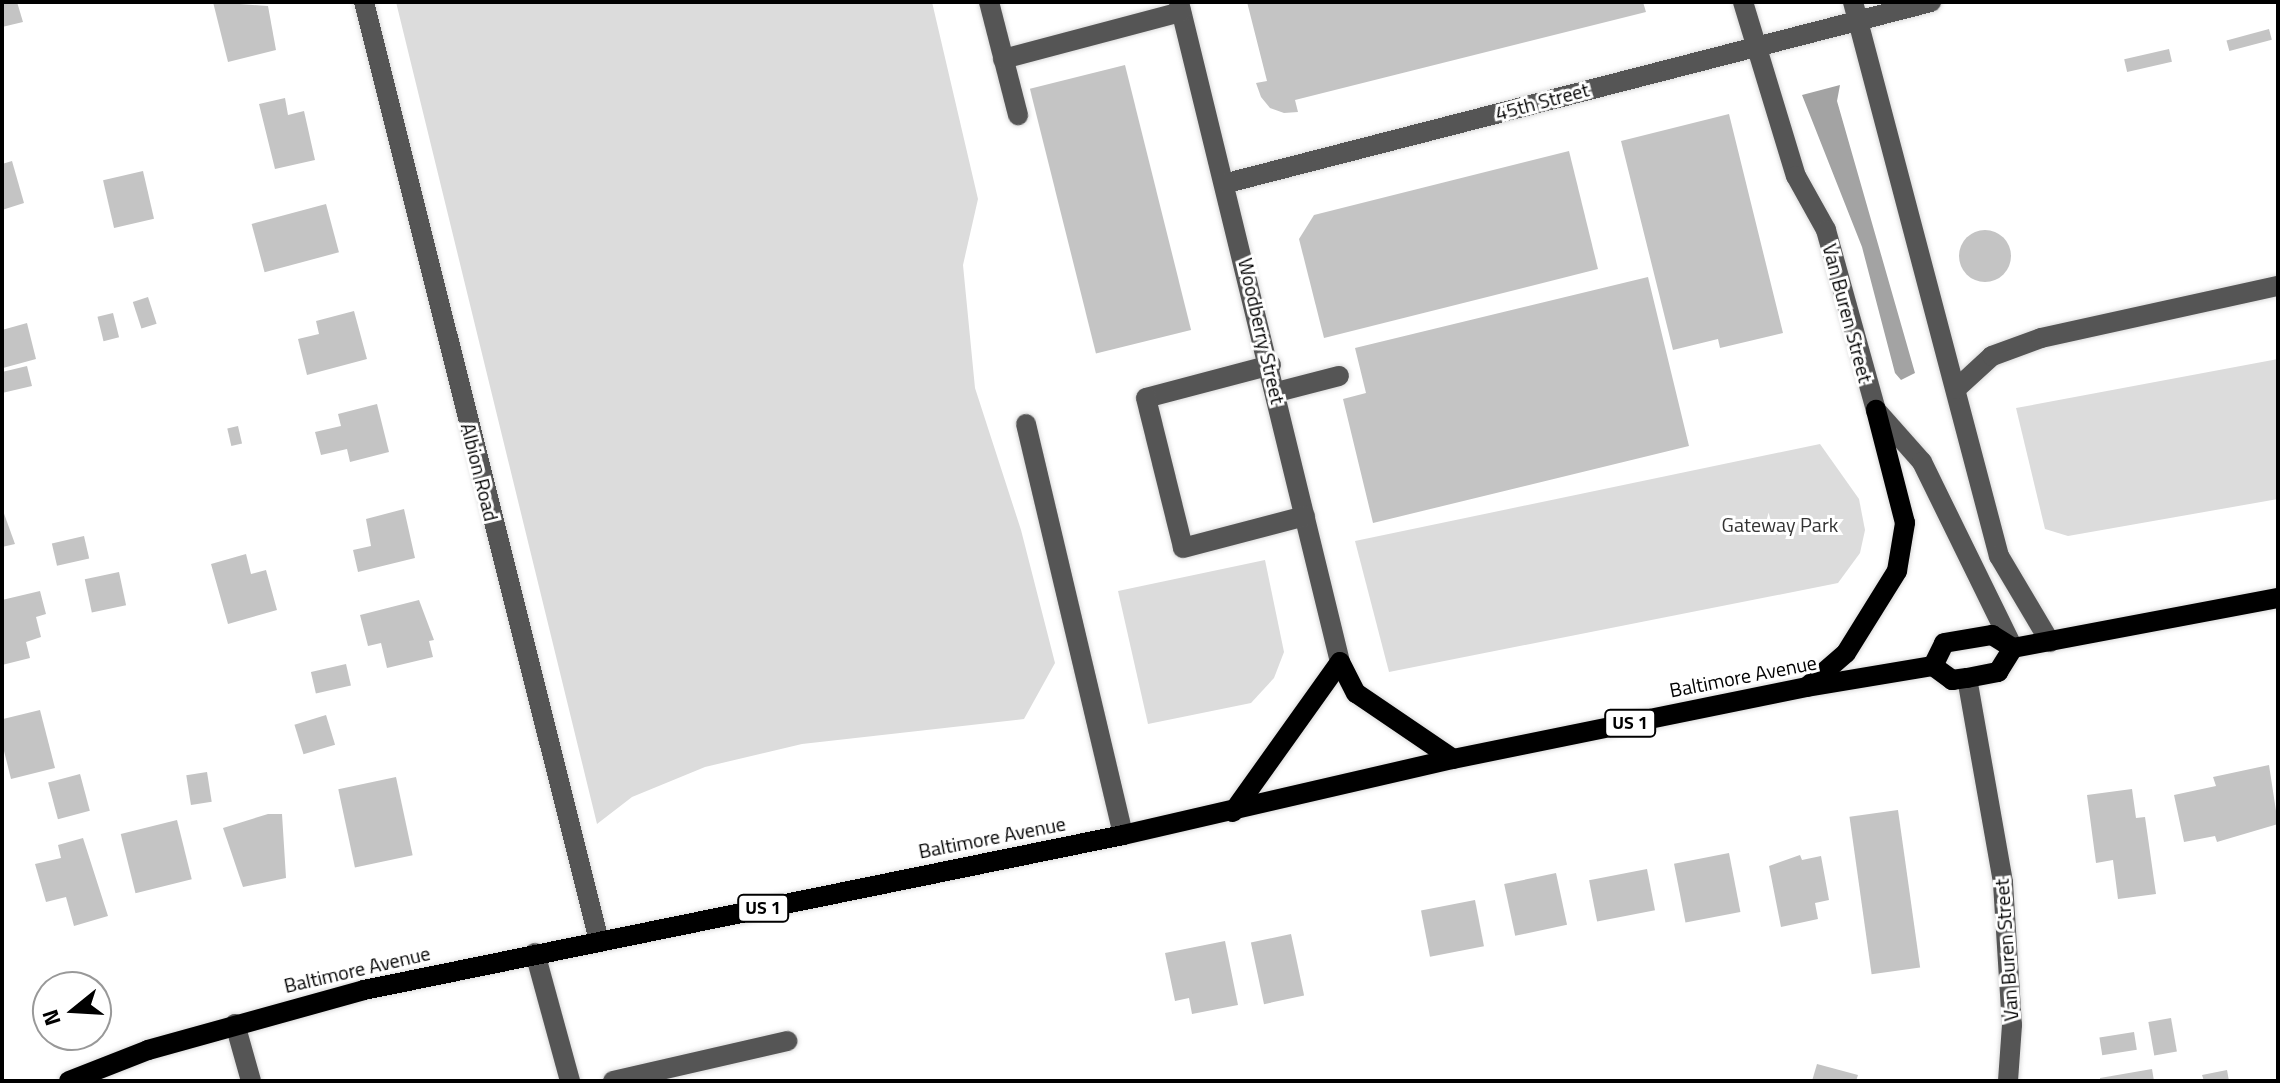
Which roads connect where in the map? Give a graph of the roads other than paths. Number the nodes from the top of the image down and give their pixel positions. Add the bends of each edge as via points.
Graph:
1 (364, 2) edge
2 (989, 2) edge
3 (1743, 2) edge
4 (1931, 2) edge
5 (1180, 7) edge
6 (1855, 11) edge
7 (1755, 45) junction
8 (1003, 59) junction
9 (1018, 115) dead end
10 (1227, 183) junction
11 (2278, 286) edge
12 (1271, 365) junction
13 (1339, 376) dead end
14 (1956, 389) junction
15 (1277, 392) junction
16 (1876, 410) junction
17 (1026, 424) dead end
18 (1305, 516) junction
19 (2278, 598) edge
20 (2050, 642) junction
21 (2013, 648) junction
22 (1340, 662) junction
23 (1933, 666) junction
24 (1967, 678) junction
25 (1807, 687) junction
26 (1453, 759) junction
27 (1233, 812) junction
28 (1123, 835) junction
29 (599, 941) junction
30 (535, 953) junction
31 (235, 1024) junction
32 (787, 1041) dead end
33 (69, 1081) edge
34 (251, 1081) edge
35 (570, 1081) edge
36 (613, 1081) edge
37 (2008, 1081) edge

1 - 29 street, Albion Road
2 - 8 street
3 - 7 street, Van Buren Street
4 - 6 street, 45th Street
5 - 8 street
5 - 10 street, Woodberry Street
6 - 7 street, 45th Street
6 - 14 street
7 - 10 street, 45th Street
7 - 16 street, Van Buren Street via 1796,176 1826,230
8 - 9 street
10 - 12 street, Woodberry Street
11 - 14 street via 2041,338 1992,356
12 - 15 street, Woodberry Street
12 - 18 street via 1146,398 1183,548
13 - 15 street
14 - 20 street via 1999,556
15 - 18 street, Woodberry Street
16 - 21 street, Van Buren Street via 1922,462
16 - 25 main road via 1905,523 1897,571 1846,653
17 - 28 street
18 - 22 street, Woodberry Street
19 - 20 main road
20 - 21 main road
21 - 23 main road via 1992,635 1944,643
21 - 24 main road via 1998,672
22 - 26 main road via 1356,693
22 - 27 main road
23 - 24 main road, Baltimore Avenue / US 1 via 1952,680
23 - 25 main road, Baltimore Avenue / US 1
24 - 37 street, Van Buren Street via 2003,883 2012,1025
25 - 26 main road, Baltimore Avenue / US 1
26 - 27 main road, Baltimore Avenue / US 1
27 - 28 main road, Baltimore Avenue / US 1
28 - 29 main road, Baltimore Avenue / US 1
29 - 30 main road, Baltimore Avenue / US 1
30 - 31 main road, Baltimore Avenue / US 1
30 - 35 street
31 - 33 main road, Baltimore Avenue / US 1
31 - 34 street
32 - 36 street

